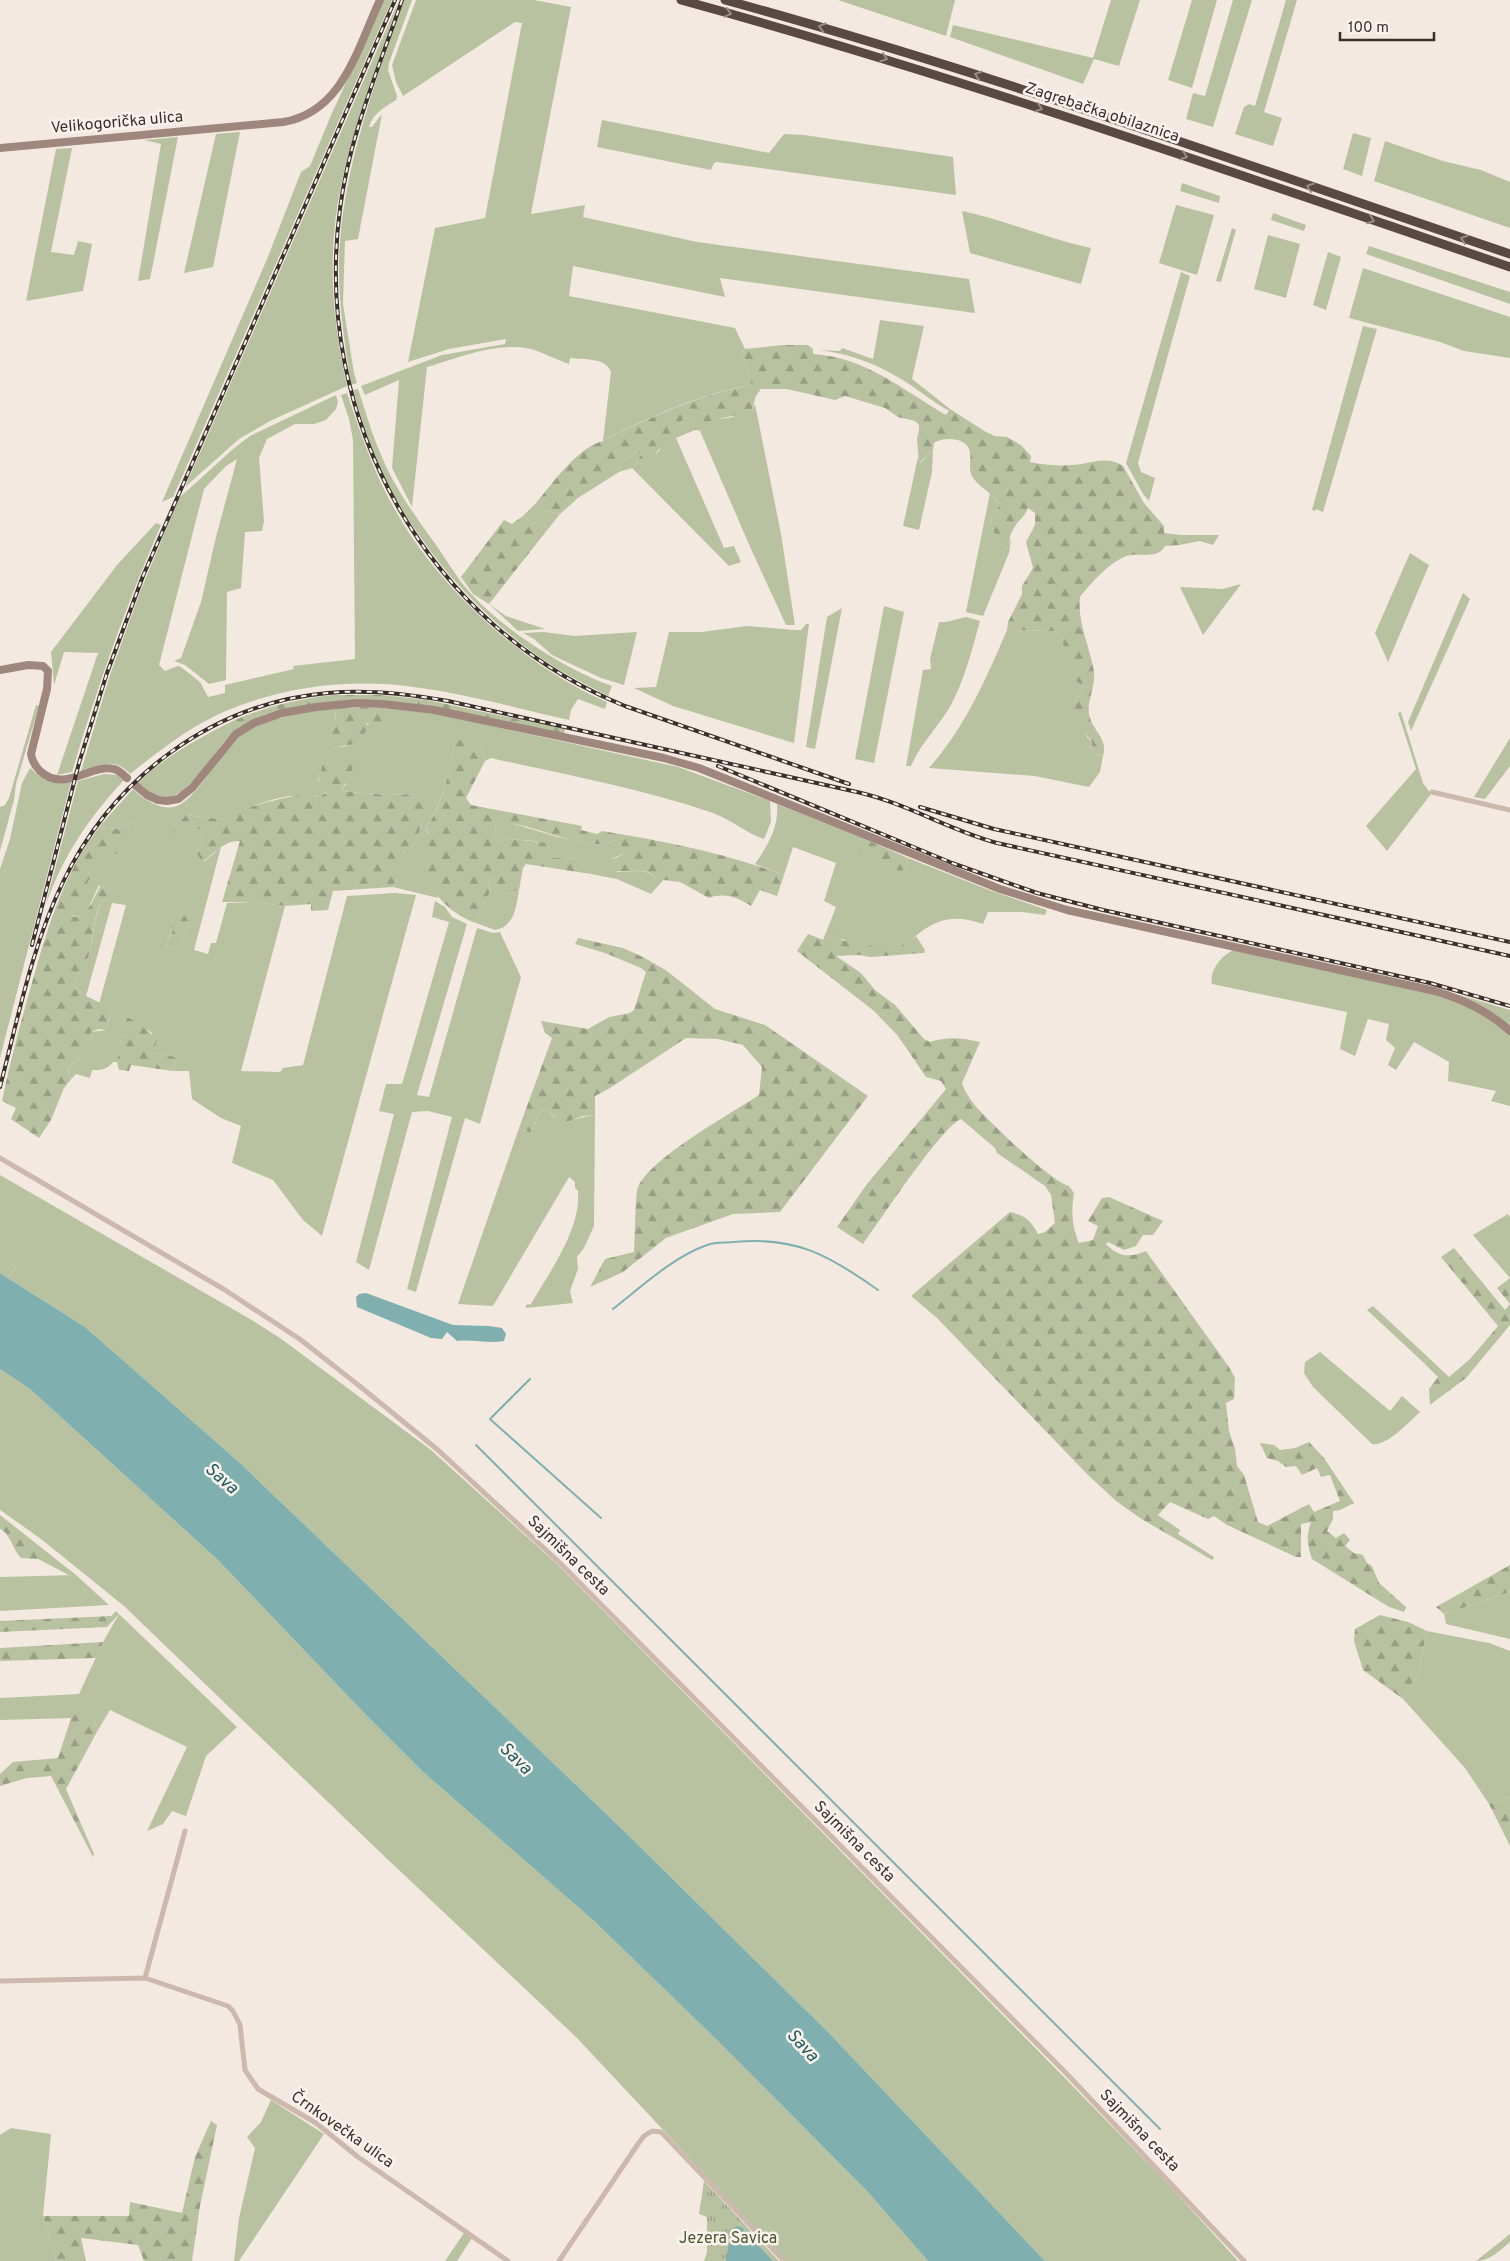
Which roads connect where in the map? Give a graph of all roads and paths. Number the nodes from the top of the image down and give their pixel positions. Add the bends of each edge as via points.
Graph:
1 (380, 0) edge
2 (681, 0) edge
3 (725, 0) edge
4 (0, 148) edge
5 (1510, 254) edge
6 (1510, 267) edge
7 (0, 670) edge
8 (127, 778) dead end
9 (135, 785) dead end
10 (1432, 792) dead end
11 (1510, 810) edge
12 (1510, 1031) edge
13 (0, 1158) edge
14 (185, 1831) dead end
15 (145, 1978) junction
16 (0, 1982) edge
17 (508, 2261) edge
18 (559, 2261) edge
19 (784, 2261) edge
20 (1244, 2261) edge

1 - 4 main road, Velikogorička ulica via 343,80 323,105 294,120
2 -> 6 highway, Zagrebačka obilaznica via 966,84
5 -> 3 highway, Zagrebačka obilaznica via 1042,96
7 - 8 main road via 28,665 47,670 49,682 32,746 31,758 37,768 47,776 68,779 110,769
9 - 12 main road via 158,800 178,799 192,788 236,734 254,723 282,714 356,703 434,710 681,763 1019,896 1120,924 1436,991 1470,1004
10 - 11 street
13 - 20 street, Sajmišna cesta via 260,1312 327,1359 438,1450 561,1564 1065,2072
14 - 15 street
15 - 16 street, Črnkovečka ulica
15 - 17 street, Črnkovečka ulica via 228,2006 240,2025 246,2070 258,2089 316,2123 358,2157
18 - 19 street via 644,2136 652,2131 661,2132

